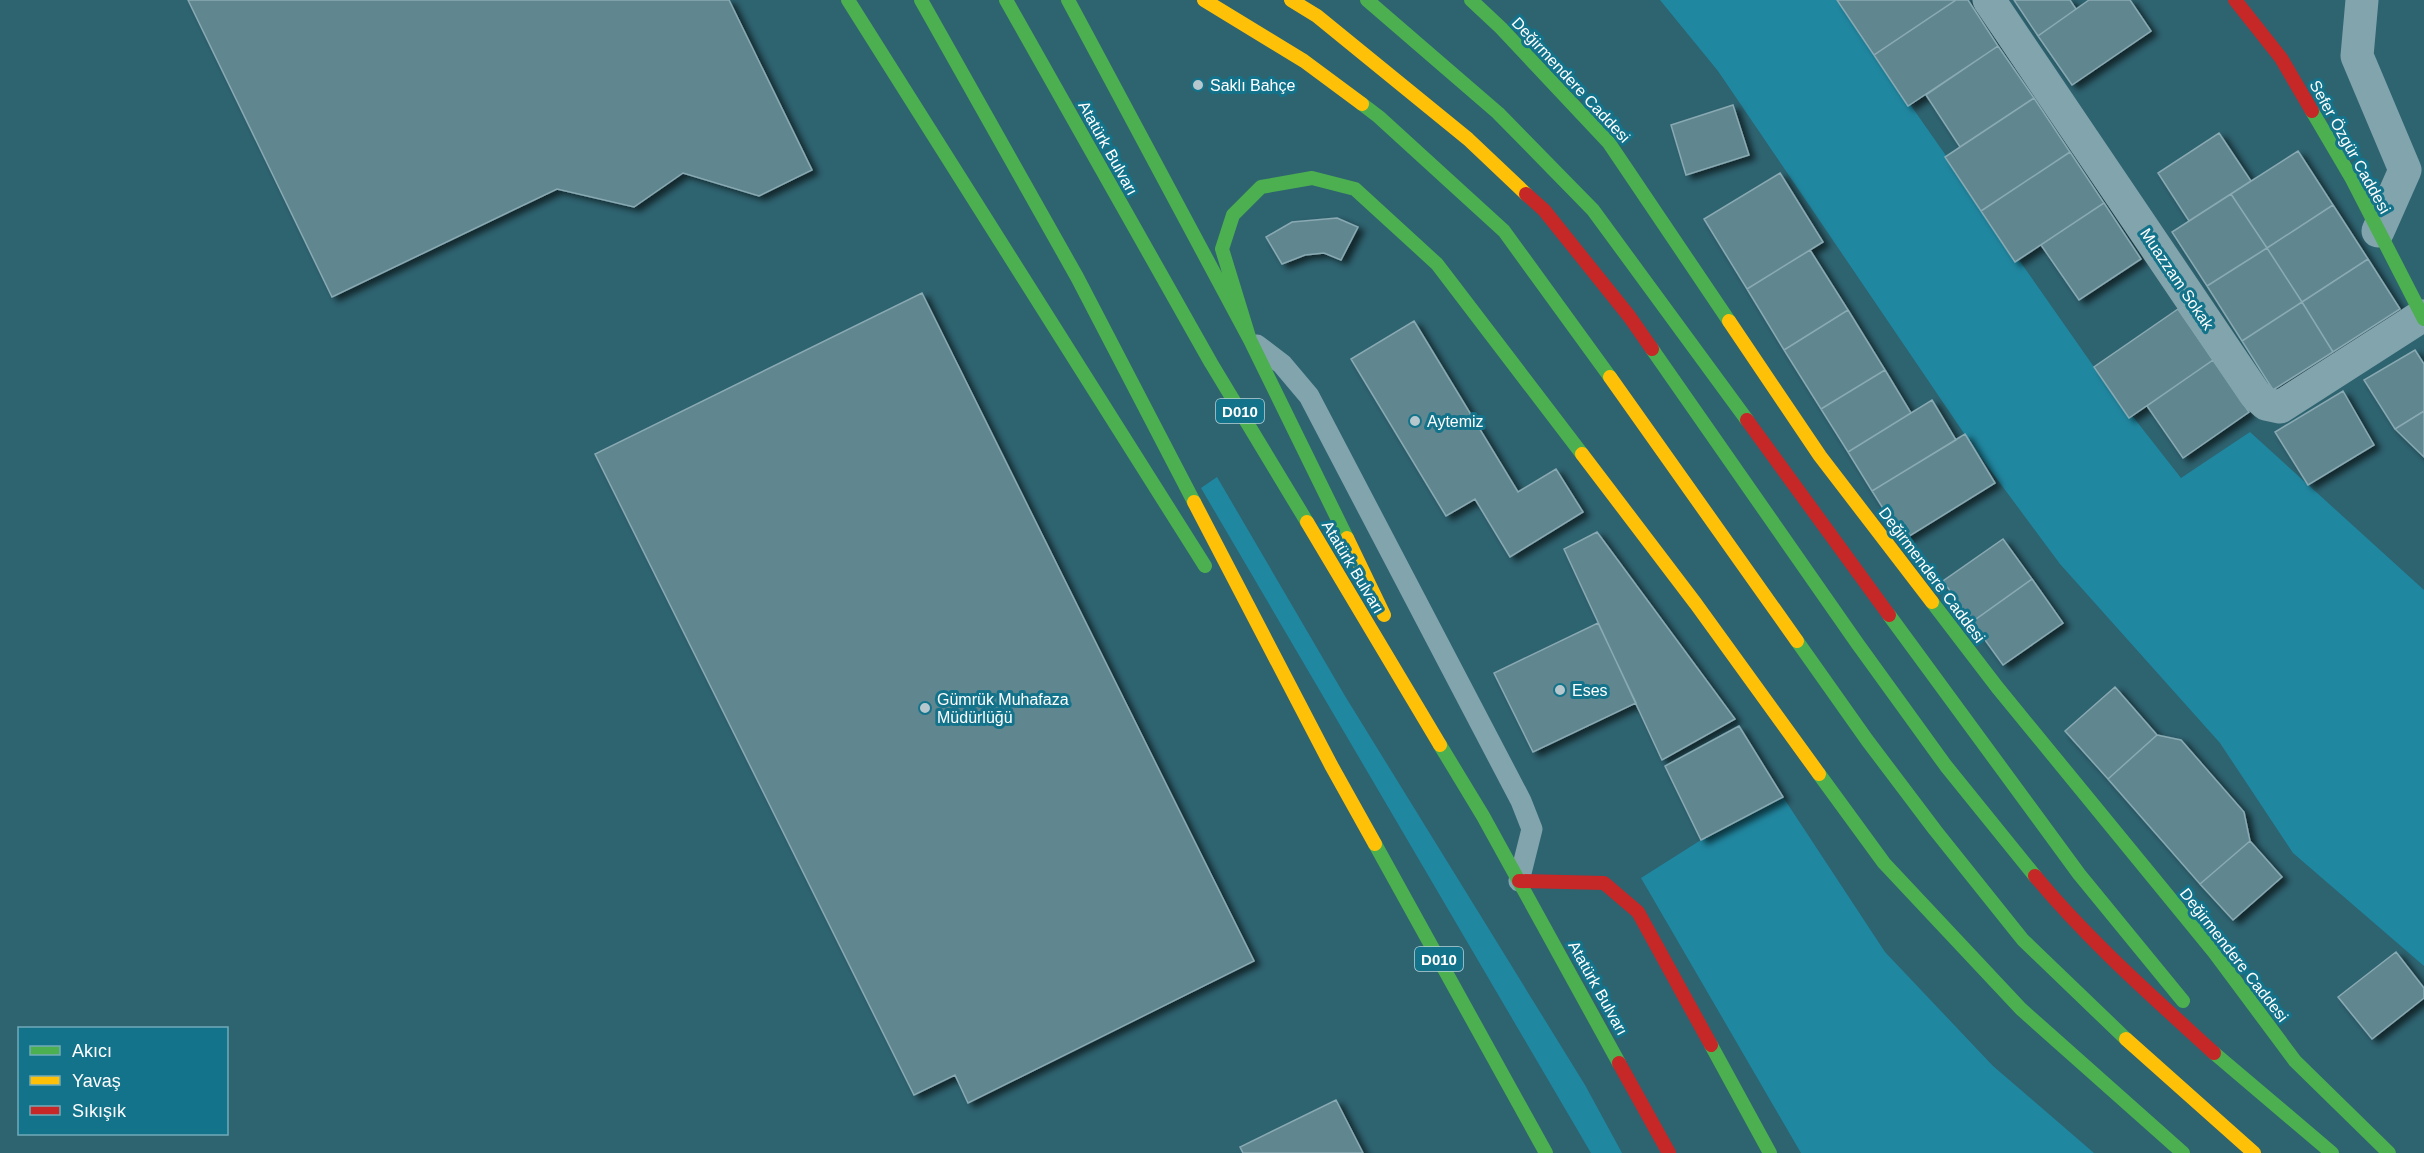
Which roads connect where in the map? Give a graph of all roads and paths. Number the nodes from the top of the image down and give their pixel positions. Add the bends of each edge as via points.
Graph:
1 (848, 0) edge
2 (921, 0) edge
3 (1006, 0) edge
4 (1068, 0) edge
5 (1204, 0) edge
6 (1291, 0) edge
7 (1368, 0) edge
8 (1471, 0) edge
9 (1989, 0) edge
10 (2235, 0) edge
11 (2362, 0) edge
12 (2378, 231) junction
13 (2423, 318) edge
14 (1250, 340) junction
15 (1212, 576) dead end
16 (1237, 616) dead end
17 (1390, 626) dead end
18 (1410, 668) dead end
19 (1331, 765) junction
20 (1483, 816) junction
21 (1519, 881) junction
22 (2257, 1091) junction
23 (1546, 1153) edge
24 (1669, 1153) edge
25 (1770, 1153) edge
26 (2183, 1153) edge
27 (2254, 1153) edge
28 (2332, 1153) edge
29 (2389, 1153) edge

1 - 15 main road
2 - 19 main road, D010 via 1077,277
3 - 20 main road, Atatürk Bulvarı / D010 via 1211,363
4 - 14 main road
5 - 27 main road via 1304,61 1379,117 1504,231 1867,740 2024,940 2138,1050
6 - 22 main road via 1317,16 1468,139 1544,210 1629,316 1946,766 2054,899 2154,998
7 - 22 main road via 1498,113 1593,210 2079,874
8 - 29 main road, Değirmendere Caddesi via 1609,142 1820,456 1997,687 2214,952 2295,1061
9 - 13 street, Muazzam Sokak via 2255,394 2266,404 2280,407
10 - 12 main road, Sefer Özgür Caddesi via 2282,58
11 - 12 street via 2357,56 2405,170
12 - 13 main road, Sefer Özgür Caddesi
14 - 17 main road
14 - 21 lane via 1282,364 1309,396 1521,801 1532,829
14 - 26 main road via 1222,249 1233,215 1261,187 1312,178 1355,189 1437,264 1696,604 1884,862 2021,1009
16 - 19 main road
18 - 20 main road
19 - 23 main road, D010
20 - 21 main road, Atatürk Bulvarı / D010
21 - 24 main road, Atatürk Bulvarı / D010
21 - 25 main road via 1604,883 1638,912
22 - 28 main road

